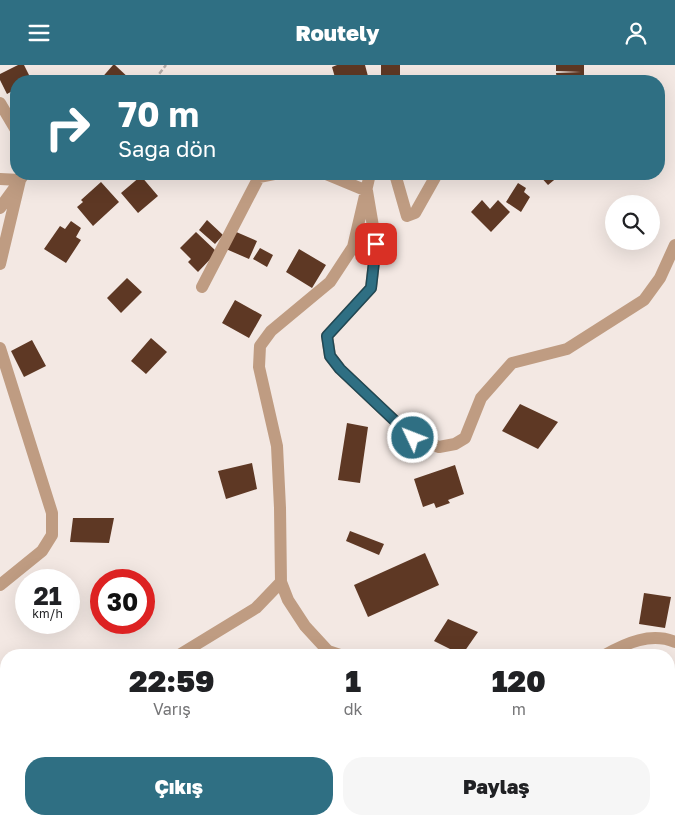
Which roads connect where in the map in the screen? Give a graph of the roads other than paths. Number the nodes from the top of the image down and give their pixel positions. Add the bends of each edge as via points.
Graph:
1 (0, 103) edge
2 (10, 120) edge
3 (20, 180) edge
4 (21, 180) edge
5 (257, 180) edge
6 (340, 180) edge
7 (369, 180) edge
8 (398, 180) edge
9 (434, 180) edge
10 (367, 191) junction
11 (0, 208) edge
12 (675, 245) edge
13 (0, 264) edge
14 (202, 287) dead end
15 (0, 347) edge
16 (281, 582) junction
17 (0, 585) edge
18 (675, 642) edge
19 (189, 649) edge
20 (326, 649) edge
21 (616, 649) edge

1 - 2 street
3 - 11 street
4 - 13 street
5 - 14 street
6 - 10 street
7 - 10 street
8 - 9 street via 407,216 415,213
10 - 12 street via 376,244 371,288 327,336 330,356 413,438 439,447 465,438 481,398 512,363 567,349 644,301 660,279
10 - 16 street via 353,247 330,283 271,331 260,346 259,367 277,446
15 - 17 street via 52,513 52,535 42,551
16 - 19 street via 256,609
16 - 20 street via 305,626
18 - 21 street via 645,638

